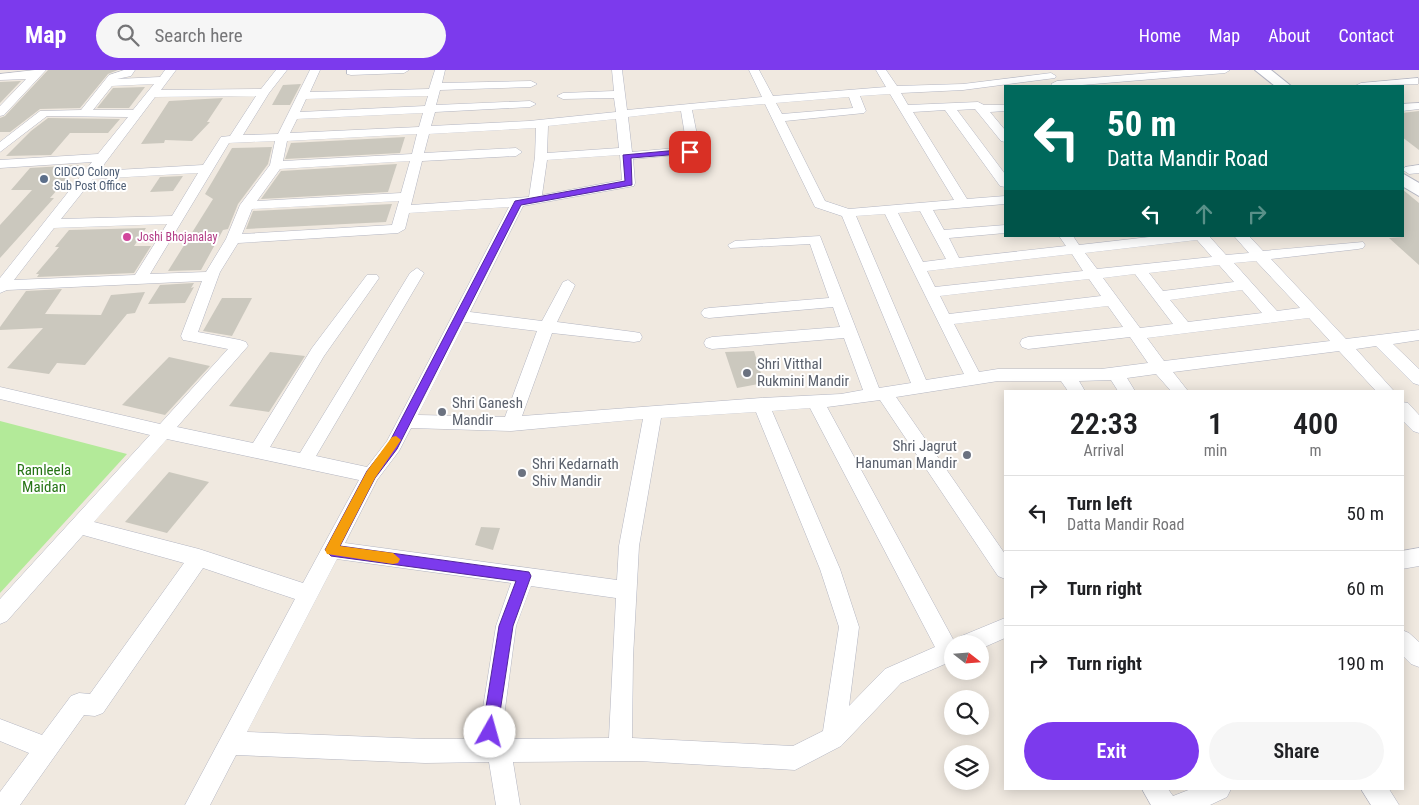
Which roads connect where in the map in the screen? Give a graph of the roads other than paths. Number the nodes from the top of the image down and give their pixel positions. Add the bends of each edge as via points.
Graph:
1 (130, 70) edge
2 (282, 70) edge
3 (316, 70) edge
4 (404, 70) edge
5 (440, 70) edge
6 (617, 70) edge
7 (754, 70) edge
8 (881, 70) edge
9 (1224, 70) edge
10 (1262, 70) edge
11 (1276, 70) edge
12 (1401, 70) edge
13 (351, 72) dead end
14 (38, 73) edge
15 (1190, 73) junction
16 (166, 75) edge
17 (0, 77) edge
18 (1053, 79) edge
19 (1418, 81) edge
20 (1200, 82) dead end
21 (108, 83) junction
22 (531, 84) dead end
23 (1283, 85) edge
24 (1296, 85) edge
25 (1372, 85) edge
26 (435, 89) junction
27 (893, 90) junction
28 (264, 92) junction
29 (853, 93) junction
30 (152, 94) junction
31 (619, 94) junction
32 (302, 96) junction
33 (563, 96) dead end
34 (769, 100) junction
35 (530, 104) dead end
36 (948, 106) junction
37 (1419, 106) edge
38 (430, 108) junction
39 (686, 108) junction
40 (1004, 108) edge
41 (1404, 108) edge
42 (905, 109) junction
43 (983, 110) junction
44 (0, 113) edge
45 (84, 113) junction
46 (136, 114) junction
47 (622, 114) junction
48 (292, 116) junction
49 (778, 118) junction
50 (542, 122) junction
51 (423, 132) junction
52 (1004, 137) edge
53 (281, 139) junction
54 (234, 140) junction
55 (0, 148) edge
56 (516, 152) dead end
57 (626, 154) junction
58 (416, 157) junction
59 (541, 157) junction
60 (102, 158) junction
61 (0, 164) edge
62 (276, 165) junction
63 (207, 169) junction
64 (1410, 172) edge
65 (88, 175) junction
66 (1004, 182) edge
67 (1419, 191) edge
68 (535, 200) junction
69 (1004, 200) edge
70 (518, 202) junction
71 (404, 203) junction
72 (963, 204) junction
73 (247, 205) junction
74 (925, 207) junction
75 (890, 210) junction
76 (848, 213) junction
77 (175, 220) junction
78 (50, 224) junction
79 (1004, 229) edge
80 (940, 235) junction
81 (1067, 237) edge
82 (1180, 237) edge
83 (1201, 237) edge
84 (1242, 237) edge
85 (233, 239) junction
86 (1141, 239) edge
87 (735, 245) dead end
88 (1358, 245) dead end
89 (1076, 249) junction
90 (1260, 256) junction
91 (1223, 260) junction
92 (956, 263) junction
93 (17, 266) junction
94 (0, 267) edge
95 (918, 267) junction
96 (1139, 270) junction
97 (417, 273) dead end
98 (1094, 274) junction
99 (212, 276) junction
100 (372, 278) dead end
101 (140, 279) junction
102 (568, 285) dead end
103 (1, 286) edge
104 (1246, 286) junction
105 (931, 292) junction
106 (1159, 296) junction
107 (1112, 300) junction
108 (838, 302) junction
109 (709, 312) dead end
110 (1313, 312) junction
111 (459, 316) junction
112 (1274, 317) junction
113 (945, 320) junction
114 (547, 326) junction
115 (1184, 328) junction
116 (849, 332) junction
117 (1135, 332) junction
118 (1419, 335) edge
119 (634, 337) dead end
120 (1380, 340) junction
121 (712, 344) dead end
122 (1028, 344) dead end
123 (1343, 345) junction
124 (1160, 368) junction
125 (1114, 373) junction
126 (1066, 375) junction
127 (974, 379) junction
128 (1419, 379) edge
129 (922, 387) junction
130 (1076, 390) edge
131 (1126, 390) edge
132 (1179, 390) edge
133 (1385, 390) edge
134 (0, 393) edge
135 (878, 394) junction
136 (815, 401) junction
137 (760, 404) junction
138 (653, 412) junction
139 (406, 421) junction
140 (511, 424) junction
141 (164, 431) junction
142 (258, 450) junction
143 (304, 460) junction
144 (371, 475) junction
145 (79, 526) junction
146 (331, 550) junction
147 (1419, 557) edge
148 (199, 558) junction
149 (1404, 560) edge
150 (1004, 569) edge
151 (524, 576) junction
152 (626, 590) junction
153 (308, 594) junction
154 (0, 614) edge
155 (1004, 628) edge
156 (949, 635) edge
157 (988, 635) edge
158 (1404, 642) edge
159 (944, 653) edge
160 (1419, 657) edge
161 (0, 730) edge
162 (833, 738) junction
163 (230, 743) junction
164 (46, 749) junction
165 (620, 749) junction
166 (493, 750) junction
167 (1214, 790) edge
168 (1374, 790) edge
169 (1165, 801) edge
170 (5, 805) edge
171 (197, 805) edge
172 (508, 805) edge
173 (1387, 805) edge

1 - 21 street via 127,74 113,77
2 - 28 street
3 - 32 street
4 - 13 street
5 - 26 street
6 - 31 street
7 - 34 street
8 - 27 street
9 - 15 street
10 - 23 street
11 - 24 street
12 - 19 street
14 - 17 street
14 - 44 street
15 - 18 street
15 - 20 street
16 - 21 street
16 - 30 street
18 - 27 street
19 - 25 street
21 - 45 street
22 - 26 street
26 - 32 street
26 - 38 street
27 - 29 street
27 - 42 street
28 - 30 street
28 - 54 street
29 - 34 street
29 - 49 street via 860,110
30 - 46 street
31 - 33 street
31 - 47 street
32 - 48 street
34 - 39 street
34 - 49 street
35 - 38 street
36 - 42 street
36 - 43 street via 975,104
36 - 66 street
37 - 41 street
38 - 48 street
38 - 51 street
39 - 47 street
39 - 57 street via 694,150
40 - 43 street
42 - 72 street
43 - 52 street
45 - 46 street
45 - 55 street via 44,112
46 - 60 street
47 - 50 street
47 - 57 street
48 - 53 street
49 - 76 street via 820,204
50 - 51 street
50 - 59 street
51 - 53 street
51 - 58 street
53 - 54 street
53 - 62 street
54 - 63 street via 226,140
56 - 58 street
57 - 59 street
57 - 68 street via 629,183
58 - 62 street
58 - 71 street
59 - 68 street
60 - 61 street
60 - 65 street
62 - 73 street
63 - 65 street
63 - 77 street
64 - 67 street
65 - 78 street
68 - 70 street
69 - 72 street
70 - 71 street
70 - 111 street
71 - 73 street
71 - 85 street via 398,229
72 - 74 street
73 - 85 street
74 - 75 street
74 - 80 street
75 - 76 street
75 - 95 street
76 - 129 street
77 - 78 street
77 - 101 street
78 - 93 street
79 - 80 street
80 - 92 street
81 - 89 street
82 - 86 street
83 - 91 street
84 - 90 street
85 - 99 street
86 - 89 street
87 - 108 street via 815,239
88 - 90 street
89 - 92 street
89 - 98 street
90 - 91 street
90 - 110 street
91 - 96 street
91 - 104 street
92 - 95 street
93 - 94 street
93 - 103 street
95 - 105 street
96 - 98 street
96 - 106 street
97 - 143 street
98 - 105 street
98 - 107 street
99 - 101 street
99 - 141 street via 189,336 240,346
100 - 142 street via 318,352
101 - 103 street
102 - 114 street
104 - 106 street
104 - 112 street
105 - 113 street
106 - 115 street
107 - 113 street
107 - 117 street
108 - 109 street
108 - 116 street
110 - 112 street
110 - 123 street
111 - 114 street
111 - 139 street
112 - 115 street
113 - 127 street
114 - 119 street
114 - 140 street
115 - 117 street
116 - 121 street
116 - 135 street
117 - 122 street
117 - 124 street
118 - 120 street
120 - 123 street
120 - 128 street
123 - 124 street
123 - 133 street
124 - 125 street
124 - 132 street
125 - 126 street
125 - 131 street
126 - 127 street via 998,375
126 - 130 street
127 - 129 street
129 - 135 street
134 - 141 street
135 - 136 street
135 - 150 street
136 - 137 street
136 - 156 street
137 - 138 street
137 - 162 street via 830,569 849,627
138 - 140 street
138 - 152 street via 629,546
139 - 140 street
139 - 144 street via 393,446
141 - 142 street
141 - 145 street
142 - 143 street
143 - 144 street
144 - 146 street
145 - 148 street
145 - 154 street
146 - 151 street
146 - 153 street
147 - 149 street
148 - 153 street
148 - 164 street via 95,706 80,704
151 - 152 street
151 - 166 street via 506,626 496,679
152 - 165 street
153 - 163 street
155 - 157 street
158 - 160 street
159 - 162 street via 893,676
161 - 164 street
162 - 165 street via 795,758
163 - 166 street
163 - 171 street
164 - 170 street
165 - 166 street
166 - 172 street
167 - 169 street
168 - 173 street

